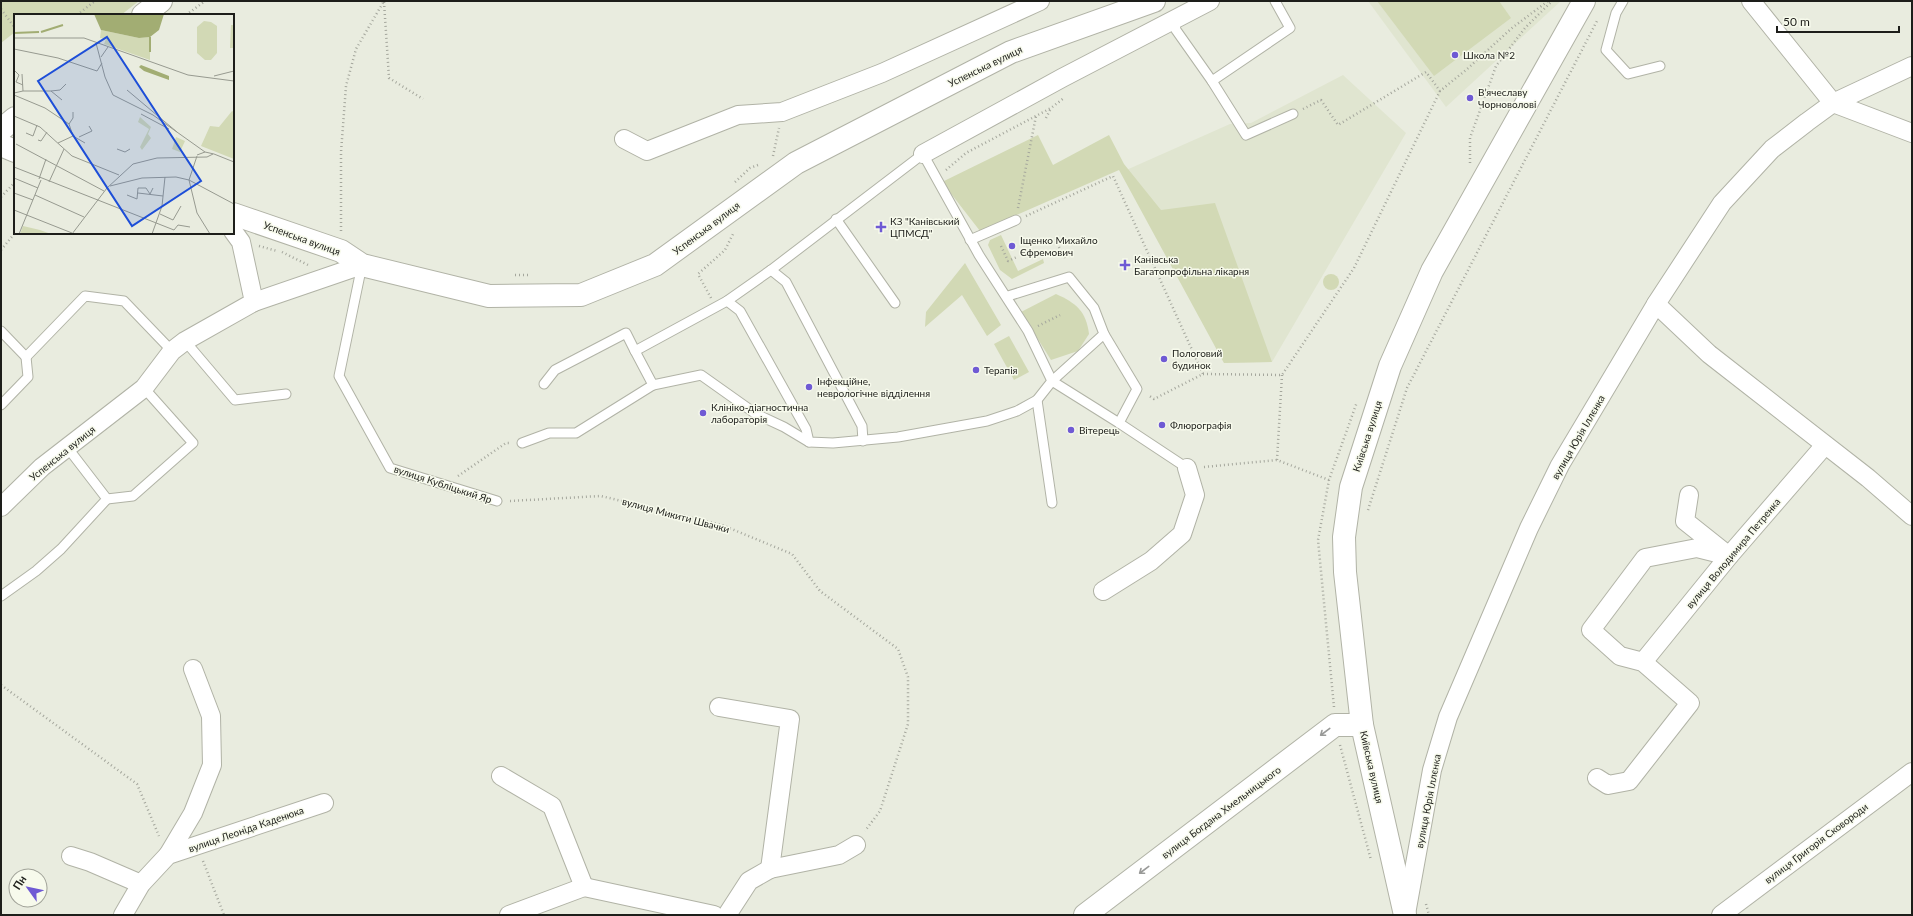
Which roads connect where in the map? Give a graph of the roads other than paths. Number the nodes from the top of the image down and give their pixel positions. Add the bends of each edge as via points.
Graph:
1 (161, 1) edge
2 (1040, 1) edge
3 (1154, 1) edge
4 (1210, 1) edge
5 (1275, 1) edge
6 (1623, 1) edge
7 (1752, 1) edge
8 (1592, 8) edge
9 (144, 14) edge
10 (1174, 20) junction
11 (1660, 66) dead end
12 (1912, 66) edge
13 (1212, 80) junction
14 (1833, 104) junction
15 (1293, 114) road end
16 (4, 130) edge
17 (1912, 134) edge
18 (624, 139) dead end
19 (14, 149) edge
20 (923, 154) junction
21 (234, 214) edge
22 (836, 219) junction
23 (1016, 220) road end
24 (237, 237) edge
25 (970, 240) junction
26 (362, 265) junction
27 (771, 270) junction
28 (1008, 296) junction
29 (727, 301) junction
30 (254, 302) junction
31 (895, 303) dead end
32 (1656, 304) junction
33 (1, 331) edge
34 (1104, 334) junction
35 (179, 346) junction
36 (635, 351) junction
37 (26, 357) junction
38 (1052, 381) junction
39 (544, 384) dead end
40 (653, 385) junction
41 (144, 388) junction
42 (286, 394) dead end
43 (1036, 400) junction
44 (1, 405) edge
45 (1119, 423) junction
46 (863, 441) junction
47 (809, 442) junction
48 (522, 443) road end
49 (1825, 445) junction
50 (68, 447) junction
51 (1187, 468) joint
52 (1689, 494) dead end
53 (107, 499) junction
54 (497, 501) road end
55 (1052, 503) dead end
56 (1, 507) edge
57 (1912, 516) edge
58 (1729, 556) junction
59 (1103, 591) dead end
60 (1, 596) edge
61 (1643, 662) junction
62 (193, 669) dead end
63 (719, 707) dead end
64 (1362, 725) junction
65 (1912, 772) edge
66 (501, 776) dead end
67 (1597, 778) dead end
68 (324, 802) dead end
69 (856, 845) road end
70 (168, 855) junction
71 (71, 856) dead end
72 (770, 869) junction
73 (141, 884) junction
74 (584, 887) junction
75 (123, 915) edge
76 (509, 915) edge
77 (714, 915) edge
78 (727, 915) edge
79 (1085, 915) edge
80 (1406, 915) edge
81 (1721, 915) edge

1 - 9 street
2 - 18 street via 882,73 782,112 738,115 647,151
3 - 26 street, Успенська вулиця via 1011,52 796,163 655,265 581,295 490,296
4 - 10 street
5 - 13 lane via 1290,28
6 - 11 lane via 1616,13 1606,50 1628,74
7 - 14 street
8 - 64 street, Київська вулиця via 1432,271 1390,366 1351,487 1344,537 1344,572
10 - 13 lane via 1176,30
10 - 20 street
12 - 14 street, вулиця Юрія Іллєнка
13 - 15 lane via 1246,135
14 - 17 street
14 - 32 street, вулиця Юрія Іллєнка via 1772,149 1722,203
16 - 19 street
20 - 22 lane
20 - 25 lane
21 - 26 street, Успенська вулиця via 341,251
22 - 27 lane
22 - 31 lane
23 - 25 lane
24 - 30 street
25 - 28 lane
26 - 30 street, Успенська вулиця
26 - 54 lane, вулиця Кубліцький Яр via 339,376 390,468
27 - 29 lane
27 - 46 lane via 786,282 862,426
28 - 34 lane via 1069,277 1094,308
28 - 38 lane
29 - 36 lane
29 - 47 lane via 740,311 806,429
30 - 35 street, Успенська вулиця
32 - 49 street via 1709,354
32 - 80 street, вулиця Юрія Іллєнка via 1560,464 1529,528 1448,717 1432,770
33 - 37 lane
34 - 38 lane
34 - 45 lane via 1137,389
35 - 37 lane via 124,301 85,296
35 - 41 street, Успенська вулиця
35 - 42 lane via 235,400
36 - 39 lane via 626,333 555,370
36 - 40 lane
37 - 44 lane via 28,377
38 - 43 lane
38 - 45 lane
40 - 47 lane via 701,375 756,414
40 - 48 lane via 576,433 549,433
41 - 50 street, Успенська вулиця
41 - 53 lane via 193,443 133,496
43 - 46 lane via 1017,411 987,421
43 - 55 lane
45 - 51 lane
46 - 47 lane
49 - 57 street
49 - 58 street, вулиця Володимира Петренка
50 - 53 lane
50 - 56 street, Успенська вулиця via 42,467
51 - 59 street via 1195,496 1182,534 1151,561
52 - 58 street via 1685,521
53 - 60 lane via 61,549
58 - 61 street, вулиця Володимира Петренка
58 - 61 street via 1697,548 1645,558 1590,630 1620,656
61 - 67 street via 1690,703 1629,781 1608,785
62 - 70 street, вулиця Леоніда Каденюка via 211,716 212,765 193,813
63 - 72 street via 790,719
64 -> 79 street, вулиця Богдана Хмельницького via 1335,725
64 - 80 street, Київська вулиця
65 - 81 street, вулиця Григорія Сковороди
66 - 74 street via 552,806
68 - 70 street, вулиця Леоніда Каденюка
69 - 72 street via 840,855
70 - 73 street, вулиця Леоніда Каденюка
71 - 73 street
72 - 78 street via 749,881
73 - 75 street, вулиця Леоніда Каденюка
74 - 76 street
74 - 77 street

